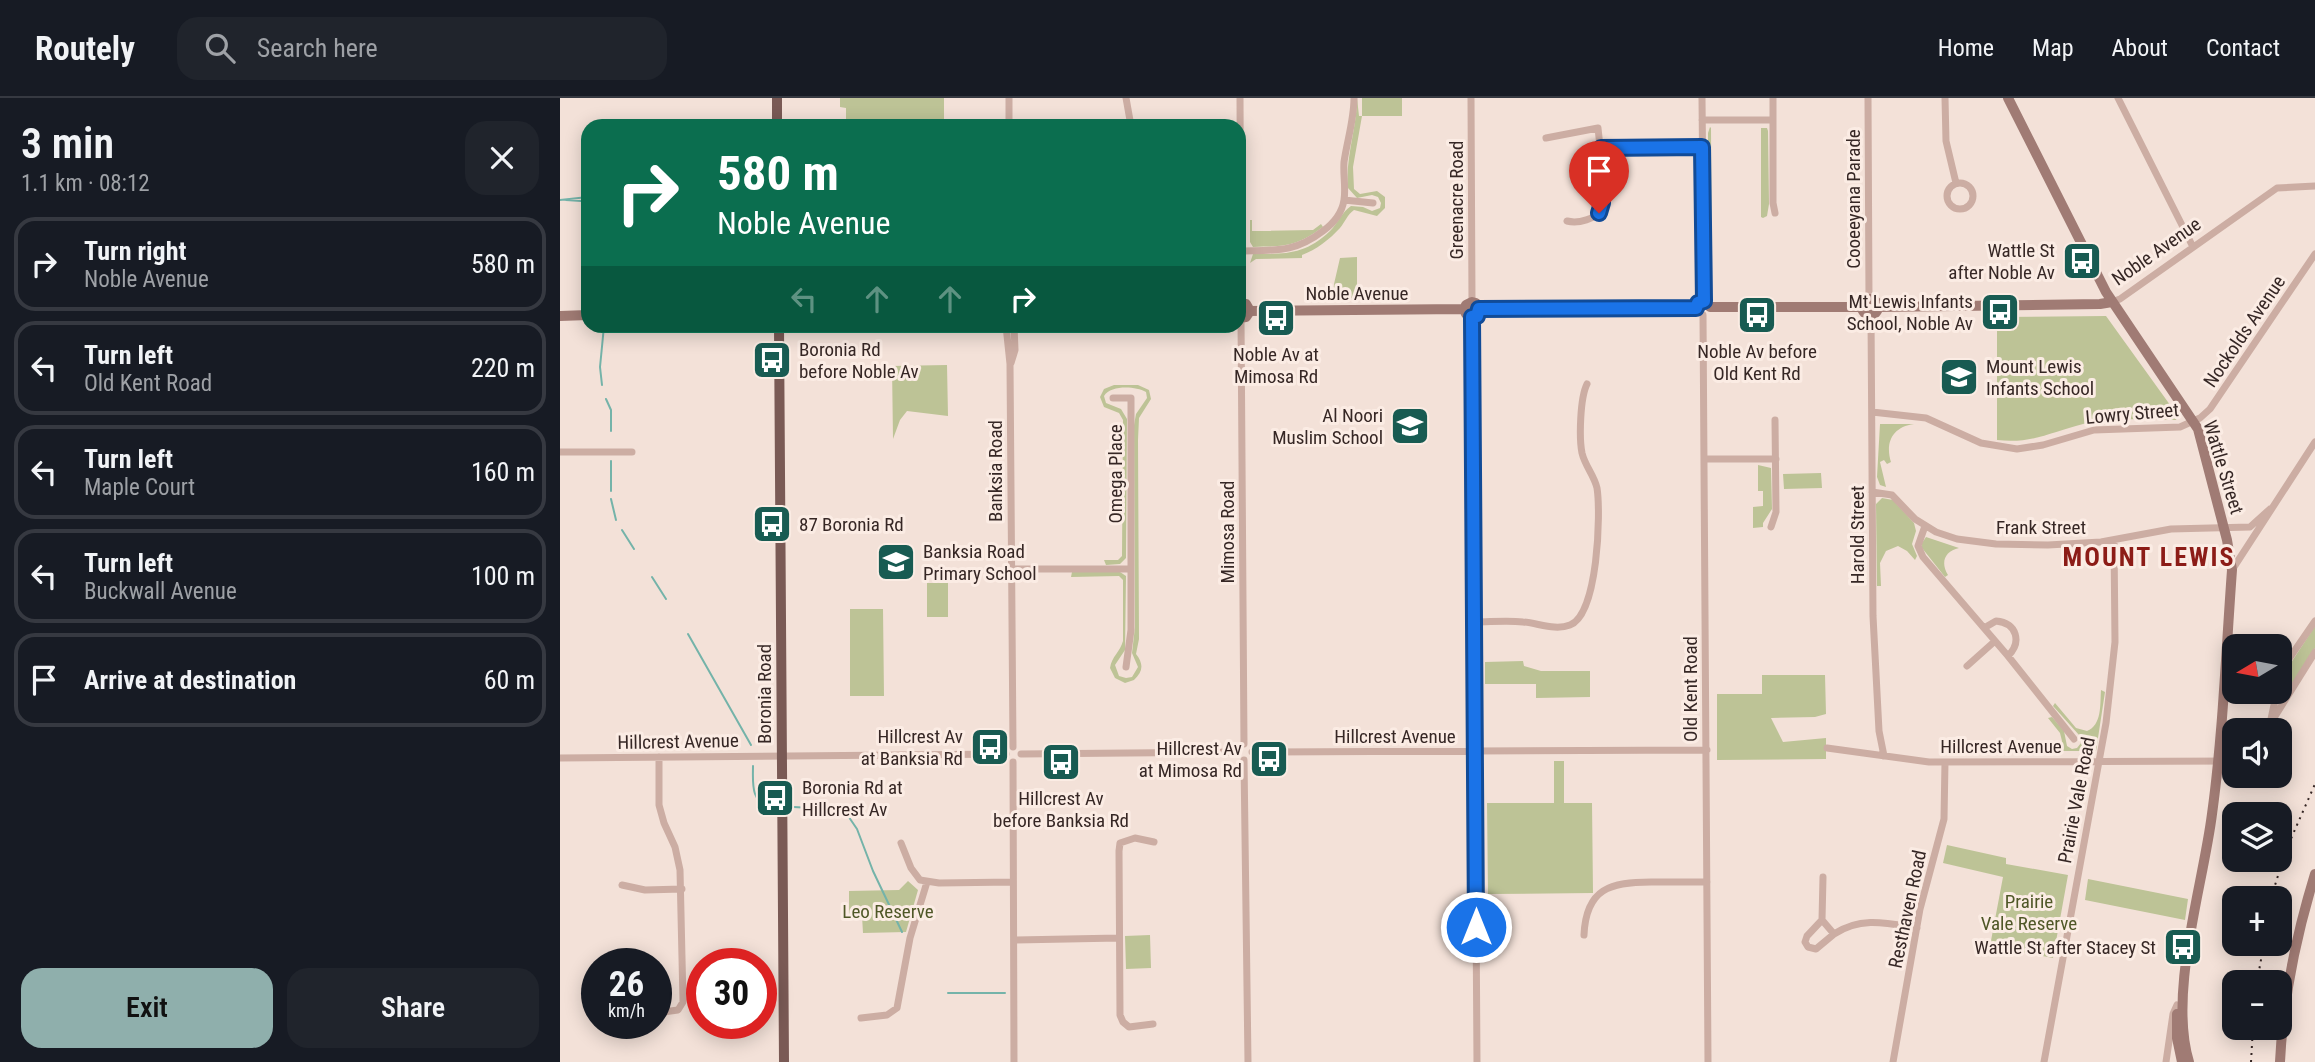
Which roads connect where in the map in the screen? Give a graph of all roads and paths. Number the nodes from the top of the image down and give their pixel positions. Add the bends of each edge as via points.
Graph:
1 (777, 98) edge
2 (1009, 98) edge
3 (1126, 98) edge
4 (1240, 98) edge
5 (1353, 98) edge
6 (1471, 98) edge
7 (1702, 98) edge
8 (1773, 98) edge
9 (1868, 98) edge
10 (1945, 98) edge
11 (2008, 98) edge
12 (2118, 98) edge
13 (777, 119) edge
14 (1009, 119) edge
15 (1130, 119) edge
16 (1240, 119) edge
17 (1702, 120) junction
18 (1773, 120) junction
19 (1546, 138) dead end
20 (1702, 147) junction
21 (1601, 148) junction
22 (1956, 183) dead end
23 (2315, 186) edge
24 (1344, 200) junction
25 (1373, 203) dead end
26 (1775, 213) dead end
27 (1567, 221) dead end
28 (2193, 247) junction
29 (1246, 251) edge
30 (2315, 254) edge
31 (2112, 302) junction
32 (1866, 303) junction
33 (1246, 305) edge
34 (1703, 308) junction
35 (1472, 309) junction
36 (1250, 311) junction
37 (1874, 311) junction
38 (560, 316) edge
39 (581, 316) edge
40 (1246, 317) edge
41 (779, 333) edge
42 (1007, 333) edge
43 (1014, 333) edge
44 (1240, 333) edge
45 (1010, 364) junction
46 (1587, 384) dead end
47 (1113, 398) dead end
48 (1872, 412) junction
49 (1775, 420) dead end
50 (2194, 421) junction
51 (2315, 442) edge
52 (560, 452) edge
53 (632, 452) dead end
54 (1704, 459) junction
55 (1776, 459) junction
56 (1872, 492) junction
57 (2270, 509) junction
58 (1925, 526) junction
59 (1771, 527) dead end
60 (2225, 529) junction
61 (2114, 541) junction
62 (1012, 569) junction
63 (1130, 569) junction
64 (2232, 570) junction
65 (2315, 621) edge
66 (1475, 622) junction
67 (1984, 628) junction
68 (1995, 642) junction
69 (2315, 652) edge
70 (2292, 654) edge
71 (2008, 656) junction
72 (1967, 666) dead end
73 (1126, 667) dead end
74 (2275, 718) edge
75 (2074, 739) dead end
76 (1244, 744) junction
77 (1013, 747) junction
78 (1827, 748) dead end
79 (1707, 750) junction
80 (1476, 751) junction
81 (1237, 752) junction
82 (1252, 752) junction
83 (1006, 754) junction
84 (1021, 754) junction
85 (782, 756) junction
86 (1884, 756) junction
87 (659, 757) junction
88 (560, 758) edge
89 (1244, 760) junction
90 (2099, 761) junction
91 (1013, 762) junction
92 (1945, 762) junction
93 (2217, 762) junction
94 (2222, 762) edge
95 (1154, 842) dead end
96 (901, 843) dead end
97 (2315, 874) edge
98 (1823, 877) dead end
99 (927, 882) junction
100 (1012, 882) junction
101 (1707, 882) junction
102 (622, 885) dead end
103 (682, 889) junction
104 (1822, 919) junction
105 (1917, 928) junction
106 (1584, 934) dead end
107 (1835, 934) junction
108 (1119, 938) junction
109 (1014, 940) junction
110 (2185, 975) junction
111 (2177, 1005) junction
112 (678, 1010) junction
113 (672, 1011) edge
114 (895, 1011) junction
115 (682, 1018) dead end
116 (861, 1018) dead end
117 (904, 1018) dead end
118 (1153, 1024) dead end
119 (785, 1062) edge
120 (1014, 1062) edge
121 (1248, 1062) edge
122 (1478, 1062) edge
123 (1708, 1062) edge
124 (1893, 1062) edge
125 (2045, 1062) edge
126 (2166, 1062) edge
127 (2182, 1062) edge
128 (2189, 1062) edge
129 (2280, 1062) edge

1 - 13 main road
2 - 14 street
3 - 15 street
4 - 16 street
5 - 24 street
6 - 35 street, Greenacre Road
7 - 17 street, Old Kent Road
8 - 18 street
9 - 32 street, Cooeeyana Parade
10 - 22 street via 1945,137
11 - 31 main road, Wattle Street
12 - 28 street
17 - 18 street
17 - 20 street, Old Kent Road
18 - 26 street
19 - 21 street via 1598,128
20 - 21 street
20 - 34 street, Old Kent Road
21 - 27 street via 1601,211 1579,222
23 - 28 street, Noble Avenue via 2279,187
24 - 25 street
24 - 29 street via 1331,225 1305,244 1284,250
28 - 31 street, Noble Avenue
30 - 50 street, Nockolds Avenue via 2210,409
31 - 37 main road, Noble Avenue
31 - 50 main road, Wattle Street
32 - 34 main road, Noble Avenue
32 - 37 main road via 1876,302
33 - 36 main road
34 - 35 main road, Noble Avenue
34 - 54 street, Old Kent Road
35 - 36 main road, Noble Avenue
35 - 66 street, Greenacre Road
36 - 40 main road
37 - 48 street, Harold Street
38 - 39 main road
41 - 85 main road, Boronia Road
42 - 45 street, Banksia Road
43 - 45 street, Banksia Road
44 - 76 street, Mimosa Road
45 - 62 street, Banksia Road
46 - 66 street via 1582,398 1582,452 1597,489 1596,570 1580,617 1565,626
47 - 63 street, Omega Place via 1131,398
48 - 50 street, Lowry Street via 1926,418 1982,443 2011,449 2094,430 2180,427
48 - 56 street, Harold Street
49 - 55 street
50 - 60 main road, Wattle Street
51 - 57 street
52 - 53 street
54 - 55 street
54 - 79 street, Old Kent Road
55 - 59 street via 1776,512
56 - 58 street, Frank Street via 1892,495
56 - 86 street, Harold Street via 1875,655
57 - 60 street, Frank Street via 2252,526
57 - 64 street
58 - 61 street, Frank Street via 1951,537 1996,544
58 - 67 street via 1919,551
60 - 61 street, Frank Street via 2171,530
60 - 64 main road, Wattle Street
61 - 90 street, Prairie Vale Road via 2115,642
62 - 63 street
62 - 77 street, Banksia Road
63 - 73 street, Omega Place via 1131,638
64 - 93 main road, Wattle Street
65 - 70 street
66 - 80 street, Greenacre Road
67 - 68 street
67 - 71 street via 1996,621 2012,628 2016,644
68 - 71 street
68 - 72 street
69 - 74 street
71 - 75 street
76 - 81 street
76 - 82 street
77 - 83 street
77 - 84 street
78 - 86 street, Hillcrest Avenue
79 - 80 street, Hillcrest Avenue
79 - 101 street, Old Kent Road
80 - 82 street, Hillcrest Avenue
80 - 122 street, Greenacre Road
81 - 84 street
81 - 89 street
82 - 89 street
83 - 85 street, Hillcrest Avenue
83 - 91 street
84 - 91 street
85 - 87 street, Hillcrest Avenue
85 - 119 main road, Boronia Road
86 - 92 street, Hillcrest Avenue
87 - 88 street, Hillcrest Avenue
87 - 103 street via 659,805 678,856
89 - 121 street
90 - 92 street, Hillcrest Avenue
90 - 93 street, Hillcrest Avenue
90 - 125 street, Prairie Vale Road
91 - 100 street
92 - 105 street, Resthaven Road via 1944,819
93 - 94 street, Hillcrest Avenue
93 - 110 main road, Wattle Street
95 - 108 street via 1135,838 1118,842
96 - 99 street via 915,875
97 - 129 main road via 2286,991
98 - 104 street
99 - 100 street
99 - 114 street
100 - 109 street
101 - 106 street via 1626,882 1610,887 1588,909
101 - 123 street, Old Kent Road
102 - 103 street
103 - 112 street via 683,1002
104 - 107 street
104 - 107 street via 1805,939 1808,947 1816,949
105 - 107 street via 1868,921
105 - 124 street, Resthaven Road
108 - 109 street
108 - 118 street via 1120,1024
109 - 120 street
110 - 111 main road, Wattle Street
110 - 128 main road, Wattle Street via 2183,1028
111 - 126 street, Wattle Street
111 - 127 main road, Wattle Street
112 - 113 street
112 - 115 street
114 - 116 street
114 - 117 street

